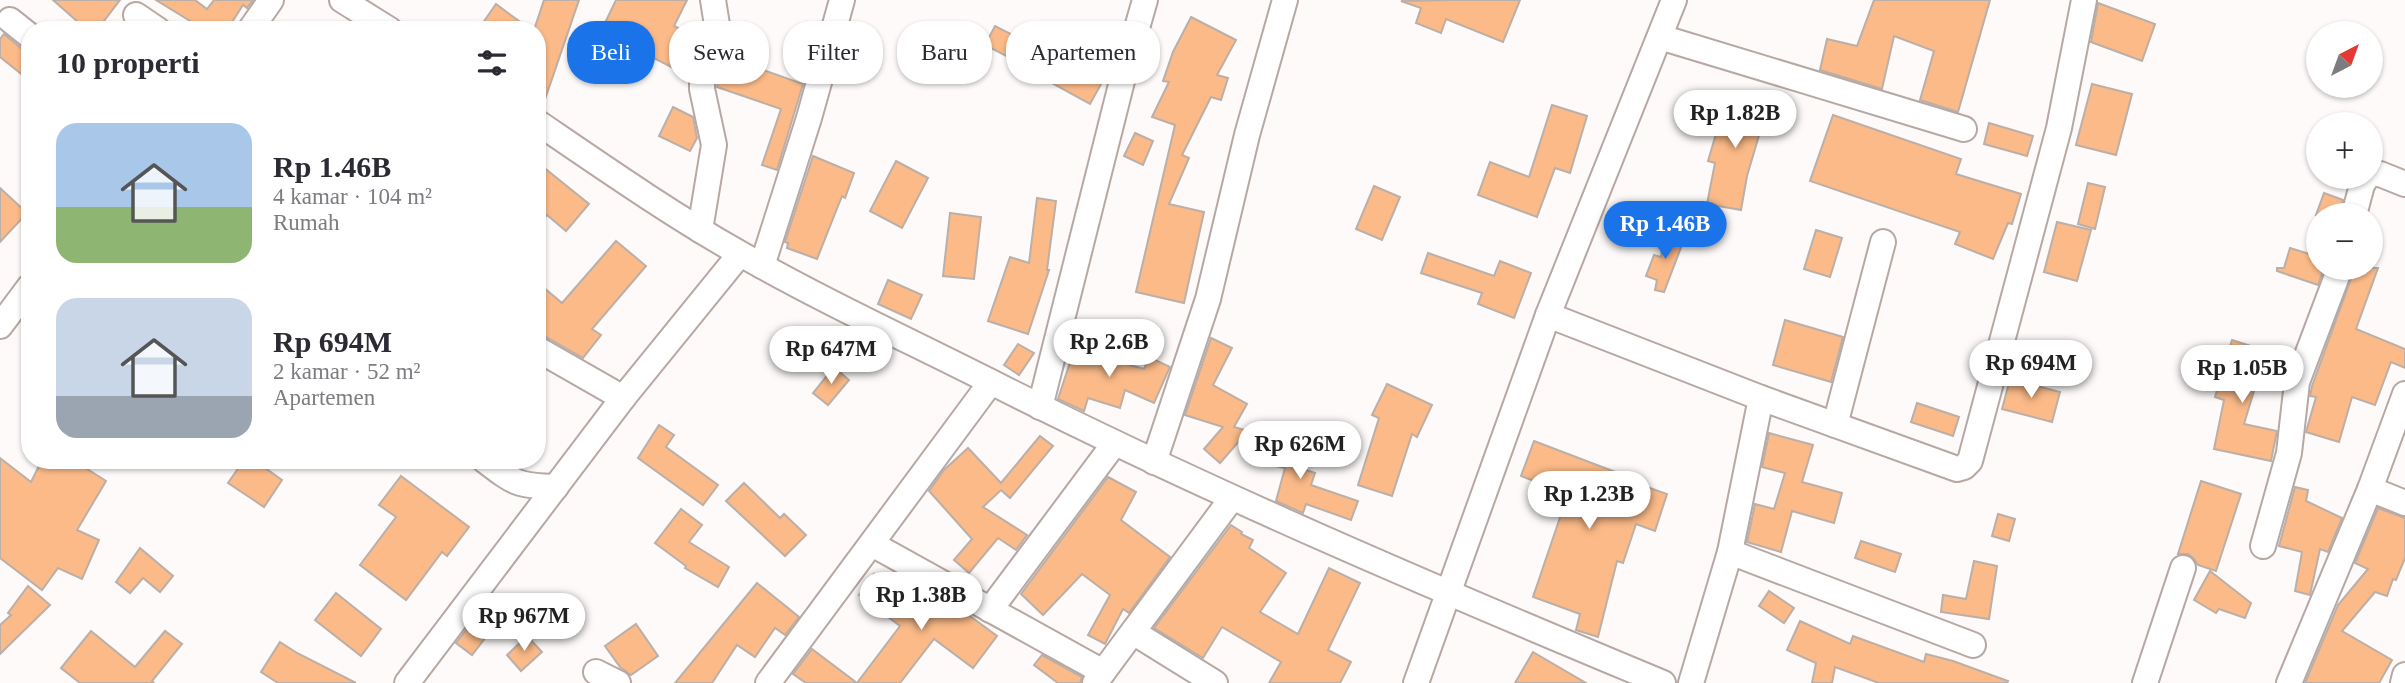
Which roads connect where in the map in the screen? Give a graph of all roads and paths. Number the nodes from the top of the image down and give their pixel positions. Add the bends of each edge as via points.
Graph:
1 (271, 0) edge
2 (342, 0) edge
3 (713, 0) edge
4 (842, 0) edge
5 (1145, 0) edge
6 (1285, 0) edge
7 (1674, 0) edge
8 (2084, 0) edge
9 (136, 15) dead end
10 (10, 20) dead end
11 (145, 21) edge
12 (256, 21) edge
13 (376, 21) edge
14 (21, 29) edge
15 (1660, 37) junction
16 (546, 128) edge
17 (1964, 130) dead end
18 (2383, 175) edge
19 (2405, 184) edge
20 (700, 230) junction
21 (1883, 242) dead end
22 (740, 254) junction
23 (762, 266) junction
24 (2335, 280) edge
25 (21, 298) edge
26 (1548, 316) junction
27 (0, 327) edge
28 (546, 355) edge
29 (991, 382) junction
30 (2405, 394) edge
31 (623, 398) junction
32 (1761, 398) junction
33 (1040, 407) junction
34 (1835, 425) junction
35 (1114, 444) junction
36 (1154, 461) junction
37 (496, 469) edge
38 (556, 487) junction
39 (2370, 489) junction
40 (1231, 498) junction
41 (2405, 503) edge
42 (872, 544) junction
43 (2263, 546) dead end
44 (1730, 552) junction
45 (2183, 568) dead end
46 (1449, 594) junction
47 (990, 610) junction
48 (1133, 632) junction
49 (1973, 645) dead end
50 (596, 672) dead end
51 (2405, 675) edge
52 (1099, 677) edge
53 (407, 683) edge
54 (618, 683) edge
55 (768, 683) edge
56 (1215, 683) edge
57 (1416, 683) edge
58 (1663, 683) edge
59 (1691, 683) edge
60 (2145, 683) edge
61 (2289, 683) edge
62 (2403, 683) edge

1 - 12 street
2 - 13 street
3 - 20 street via 717,25 702,89 714,145
4 - 23 street
5 - 33 street
6 - 36 street via 1208,299
7 - 15 street
8 - 34 street via 2059,128 1970,461 1957,469
9 - 11 street
10 - 14 street
15 - 17 street
15 - 26 street
16 - 20 street
18 - 19 street
20 - 22 street
21 - 34 street
22 - 23 street
22 - 31 street
23 - 29 street
24 - 43 street via 2297,382 2289,453
25 - 27 street
26 - 32 street
26 - 46 street
28 - 31 street
29 - 33 street
29 - 42 street
30 - 39 street
31 - 38 street
32 - 34 street
32 - 44 street
33 - 35 street
35 - 36 street
35 - 47 street
36 - 40 street
37 - 38 street via 511,481
38 - 53 street
39 - 41 street
39 - 61 street
40 - 46 street
40 - 48 street
42 - 47 street
42 - 55 street
44 - 49 street
44 - 59 street
45 - 60 street
46 - 57 street
46 - 58 street
47 - 52 street
48 - 52 street
48 - 56 street
50 - 54 street
51 - 62 street

